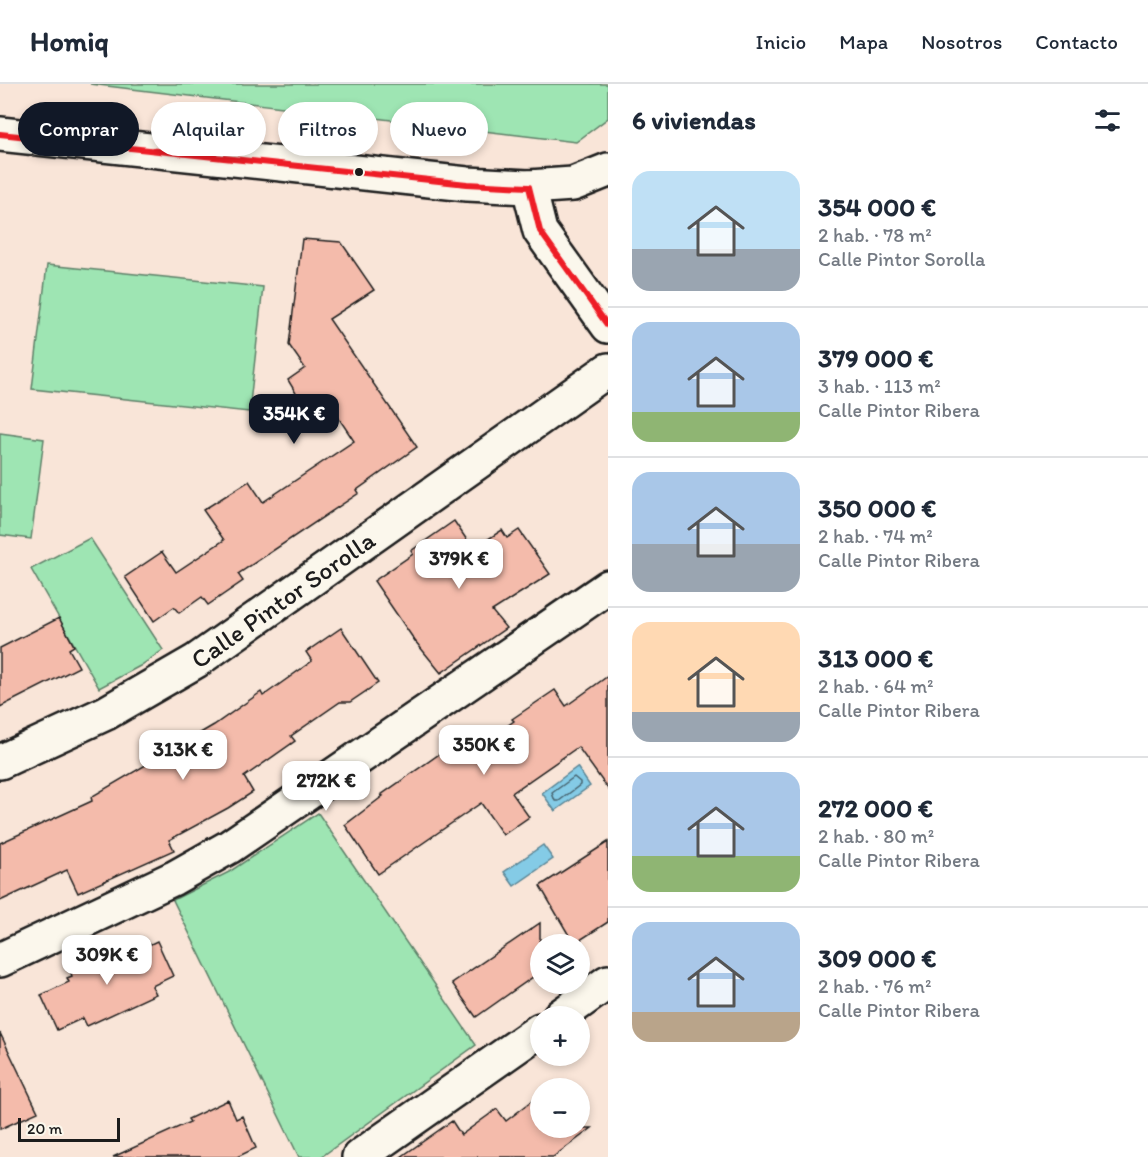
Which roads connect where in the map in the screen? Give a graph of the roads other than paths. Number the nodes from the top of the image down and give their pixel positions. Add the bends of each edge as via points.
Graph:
1 (0, 134) edge
2 (608, 170) edge
3 (529, 188) junction
4 (608, 326) edge
5 (608, 370) edge
6 (608, 587) edge
7 (0, 762) edge
8 (0, 960) edge
9 (608, 982) edge
10 (574, 1006) edge
11 (530, 1037) edge
12 (359, 1157) edge

1 - 3 street
2 - 3 street via 573,183
3 - 4 street via 540,231
5 - 7 street, Calle Pintor Sorolla via 195,661 106,714
6 - 8 street via 229,847 174,878
9 - 10 street
11 - 12 street

